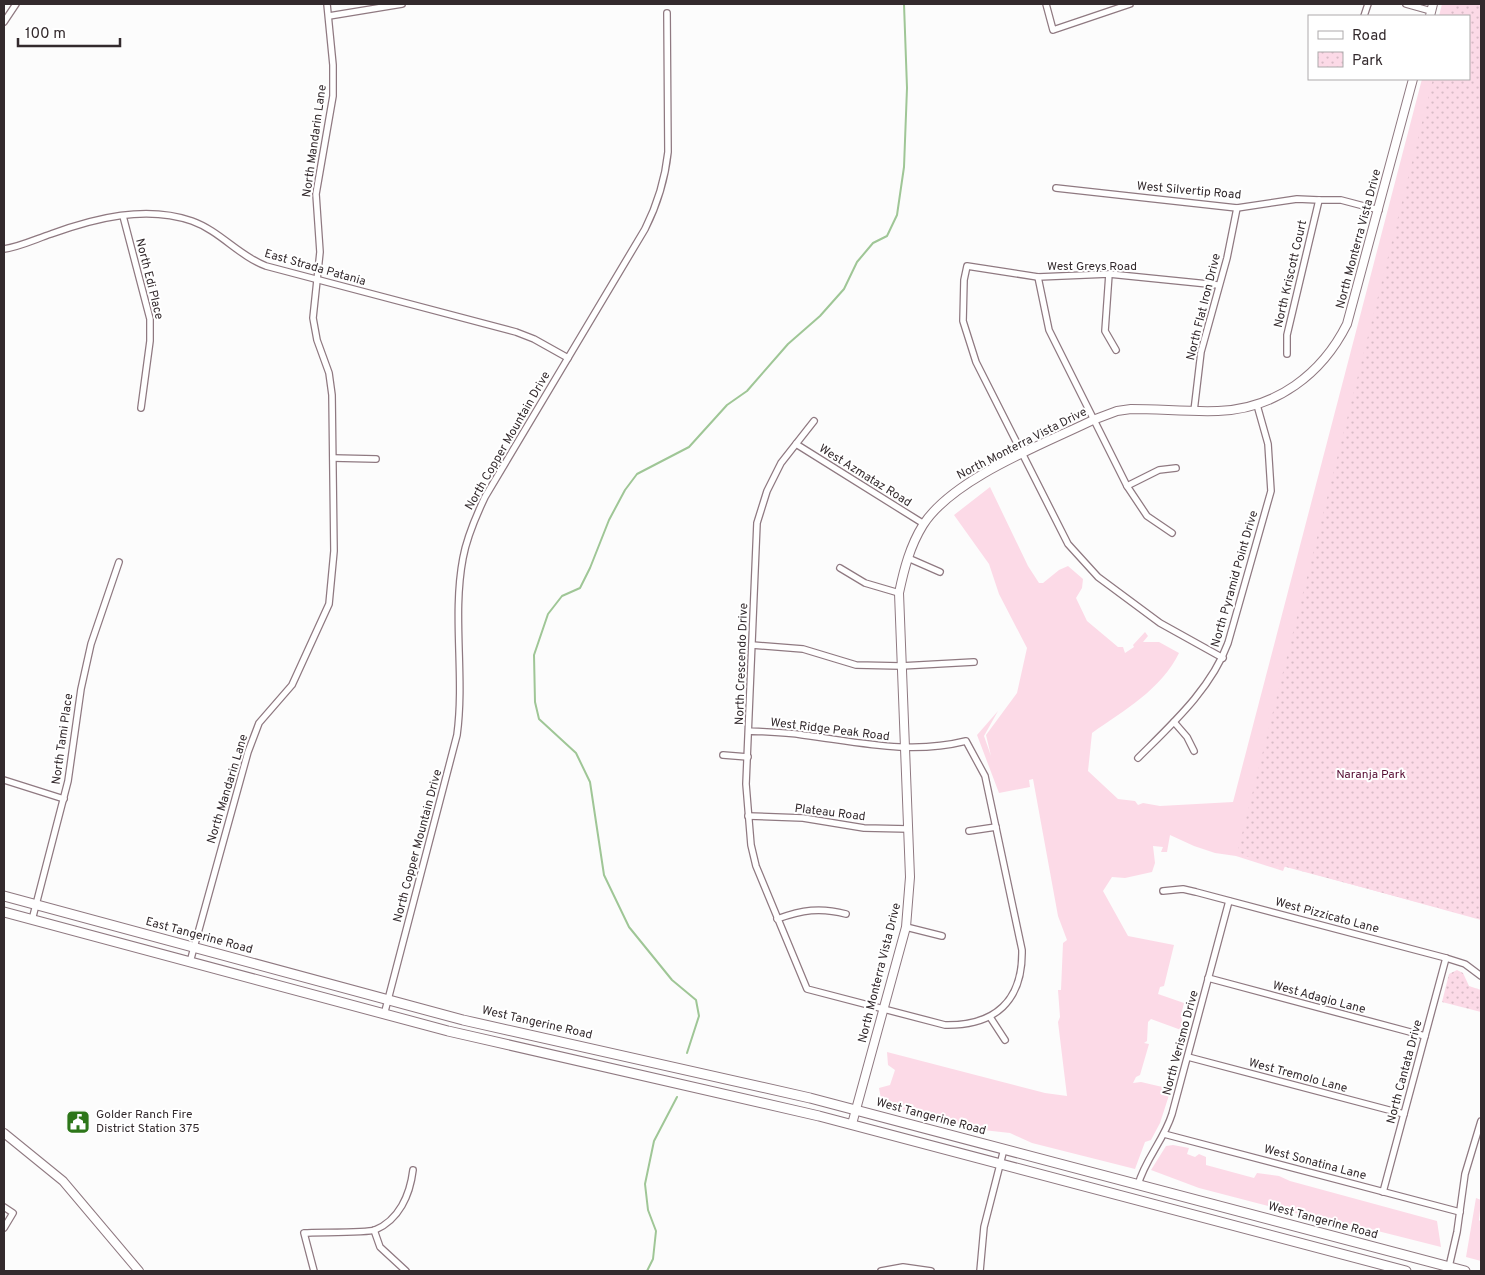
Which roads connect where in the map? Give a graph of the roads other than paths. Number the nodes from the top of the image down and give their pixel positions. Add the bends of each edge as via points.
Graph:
1 (16, 4) edge
2 (327, 4) edge
3 (402, 4) edge
4 (1046, 4) edge
5 (1130, 4) edge
6 (1406, 4) edge
7 (1431, 10) edge
8 (667, 13) dead end
9 (328, 16) junction
10 (4, 22) edge
11 (1413, 80) edge
12 (1056, 188) dead end
13 (1319, 200) junction
14 (1237, 208) junction
15 (1379, 210) junction
16 (123, 216) junction
17 (4, 249) edge
18 (1108, 274) junction
19 (1038, 277) junction
20 (317, 281) junction
21 (1218, 285) junction
22 (1116, 350) dead end
23 (1287, 354) dead end
24 (568, 358) junction
25 (1257, 405) junction
26 (141, 408) dead end
27 (1194, 411) junction
28 (814, 420) dead end
29 (1093, 420) junction
30 (796, 444) junction
31 (1024, 454) junction
32 (333, 458) junction
33 (376, 458) dead end
34 (1176, 468) dead end
35 (1127, 486) junction
36 (924, 524) junction
37 (1172, 532) dead end
38 (908, 558) junction
39 (119, 562) dead end
40 (840, 568) dead end
41 (940, 572) dead end
42 (900, 593) junction
43 (752, 645) junction
44 (1223, 658) junction
45 (974, 662) dead end
46 (901, 666) junction
47 (1174, 722) junction
48 (749, 731) junction
49 (906, 748) junction
50 (1194, 750) dead end
51 (723, 755) dead end
52 (748, 757) junction
53 (1138, 758) dead end
54 (4, 780) edge
55 (64, 800) junction
56 (748, 816) junction
57 (996, 827) junction
58 (909, 829) junction
59 (969, 830) dead end
60 (1162, 891) dead end
61 (4, 896) edge
62 (1229, 901) junction
63 (36, 904) junction
64 (4, 912) edge
65 (846, 914) dead end
66 (777, 919) junction
67 (32, 920) junction
68 (906, 927) junction
69 (942, 936) dead end
70 (194, 947) junction
71 (1446, 958) junction
72 (190, 962) junction
73 (1481, 976) edge
74 (1208, 978) junction
75 (388, 1000) junction
76 (883, 1010) junction
77 (384, 1015) junction
78 (990, 1017) junction
79 (1425, 1036) junction
80 (1005, 1040) dead end
81 (1188, 1057) junction
82 (856, 1110) junction
83 (1404, 1114) junction
84 (1481, 1121) edge
85 (852, 1124) junction
86 (4, 1133) edge
87 (1164, 1134) junction
88 (1004, 1149) junction
89 (1000, 1164) junction
90 (413, 1170) dead end
91 (1138, 1185) junction
92 (1384, 1192) junction
93 (4, 1207) edge
94 (1460, 1212) junction
95 (4, 1228) edge
96 (374, 1230) junction
97 (1448, 1269) edge
98 (140, 1271) edge
99 (314, 1271) edge
100 (406, 1271) edge
101 (881, 1271) edge
102 (931, 1271) edge
103 (980, 1271) edge
104 (1406, 1271) edge
105 (1465, 1271) edge

1 - 10 street
2 - 9 street, North Mandarin Lane
3 - 9 street
4 - 5 street via 1053,30
6 - 7 street
8 - 24 street, North Copper Mountain Drive via 668,152 660,194 644,230
9 - 20 street, North Mandarin Lane via 333,96 316,194 320,240
11 - 15 street, North Monterra Vista Drive
12 - 14 street, West Silvertip Road
13 - 14 street, West Silvertip Road
13 - 15 street, West Silvertip Road via 1341,200
13 - 23 street, North Kriscott Court via 1287,335
14 - 21 street, North Flat Iron Drive
15 - 25 street, North Monterra Vista Drive via 1353,305 1339,338 1305,379
16 - 17 street, East Strada Patania via 77,225
16 - 20 street, East Strada Patania via 153,214 190,221 206,227 260,264
16 - 26 street, North Edi Place via 150,319
18 - 19 street, West Greys Road
18 - 21 street, West Greys Road
18 - 22 street via 1105,332
19 - 29 street via 1049,330
19 - 31 street, West Greys Road via 967,266 964,280 963,321 976,362
20 - 24 street, East Strada Patania via 516,332
20 - 32 street, North Mandarin Lane via 313,324 331,385
21 - 27 street, North Flat Iron Drive via 1201,352
24 - 75 street, North Copper Mountain Drive via 486,497 465,547 460,588 457,735
25 - 27 street, North Monterra Vista Drive
25 - 44 street, North Pyramid Point Drive via 1268,444 1271,491
27 - 29 street, North Monterra Vista Drive via 1131,409
28 - 30 street, North Crescendo Drive
29 - 31 street, North Monterra Vista Drive
29 - 35 street
30 - 36 street, West Azmataz Road
30 - 43 street, North Crescendo Drive via 781,463 767,491 757,523
31 - 36 street, North Monterra Vista Drive via 960,488
31 - 44 street via 1068,544 1098,577 1160,623
32 - 33 street
32 - 70 street, North Mandarin Lane via 334,551 329,604 292,685 259,723 241,773
34 - 35 street via 1159,470
35 - 37 street via 1147,516
36 - 38 street, North Monterra Vista Drive
38 - 41 street
38 - 42 street, North Monterra Vista Drive
39 - 55 street, North Tami Place via 101,610 83,677
40 - 42 street via 865,583
42 - 46 street, North Monterra Vista Drive
43 - 46 street via 803,649 856,665
43 - 48 street, North Crescendo Drive
44 - 47 street, North Pyramid Point Drive via 1209,682
45 - 46 street
46 - 49 street, North Monterra Vista Drive
47 - 50 street
47 - 53 street, North Pyramid Point Drive
48 - 49 street, West Ridge Peak Road via 801,734 863,745
48 - 52 street, North Crescendo Drive
49 - 57 street, West Ridge Peak Road via 966,742 985,776
49 - 58 street, North Monterra Vista Drive
51 - 52 street
52 - 56 street, North Crescendo Drive
54 - 55 street
55 - 63 street, North Tami Place
56 - 58 street, Plateau Road via 803,818 864,828
56 - 66 street, North Crescendo Drive via 756,866
57 - 59 street
57 - 78 street via 1022,950 1022,965 1010,998
58 - 68 street, North Monterra Vista Drive via 910,885
60 - 62 street, West Pizzicato Lane via 1183,889
61 - 63 main road, East Tangerine Road
62 - 71 street, West Pizzicato Lane
62 - 74 street, North Verismo Drive
63 - 67 street, North Tami Place
63 - 70 main road, East Tangerine Road
64 - 67 main road
65 - 66 street via 817,909
66 - 76 street, North Crescendo Drive via 807,989
67 - 72 main road
68 - 69 street
68 - 76 street, North Monterra Vista Drive
70 - 72 street, North Mandarin Lane
70 - 75 main road, East Tangerine Road
71 - 73 street, West Pizzicato Lane via 1465,964
71 - 79 street, North Cantata Drive
72 - 77 main road
74 - 79 street, West Adagio Lane
74 - 81 street, North Verismo Drive
75 - 77 street, North Copper Mountain Drive
75 - 82 main road, West Tangerine Road
76 - 78 street via 945,1025 971,1024
76 - 82 street, North Monterra Vista Drive
77 - 85 main road
78 - 80 street
79 - 83 street, North Cantata Drive
81 - 83 street, West Tremolo Lane
81 - 87 street, North Verismo Drive
82 - 85 street, North Monterra Vista Drive
82 - 88 main road, West Tangerine Road
83 - 92 street, North Cantata Drive
84 - 94 street via 1465,1174
85 - 89 main road
86 - 98 street via 63,1181
87 - 91 street, North Verismo Drive via 1144,1166
87 - 92 street, West Sonatina Lane
88 - 89 street
88 - 91 main road, West Tangerine Road
89 - 103 street via 984,1227
89 - 104 main road
90 - 96 street via 411,1189 397,1214
91 - 97 main road, West Tangerine Road
92 - 94 street, West Sonatina Lane
93 - 95 street via 13,1213
94 - 97 street
96 - 99 street via 304,1233
96 - 100 street via 380,1247
97 - 105 main road, West Tangerine Road
101 - 102 street via 903,1267

